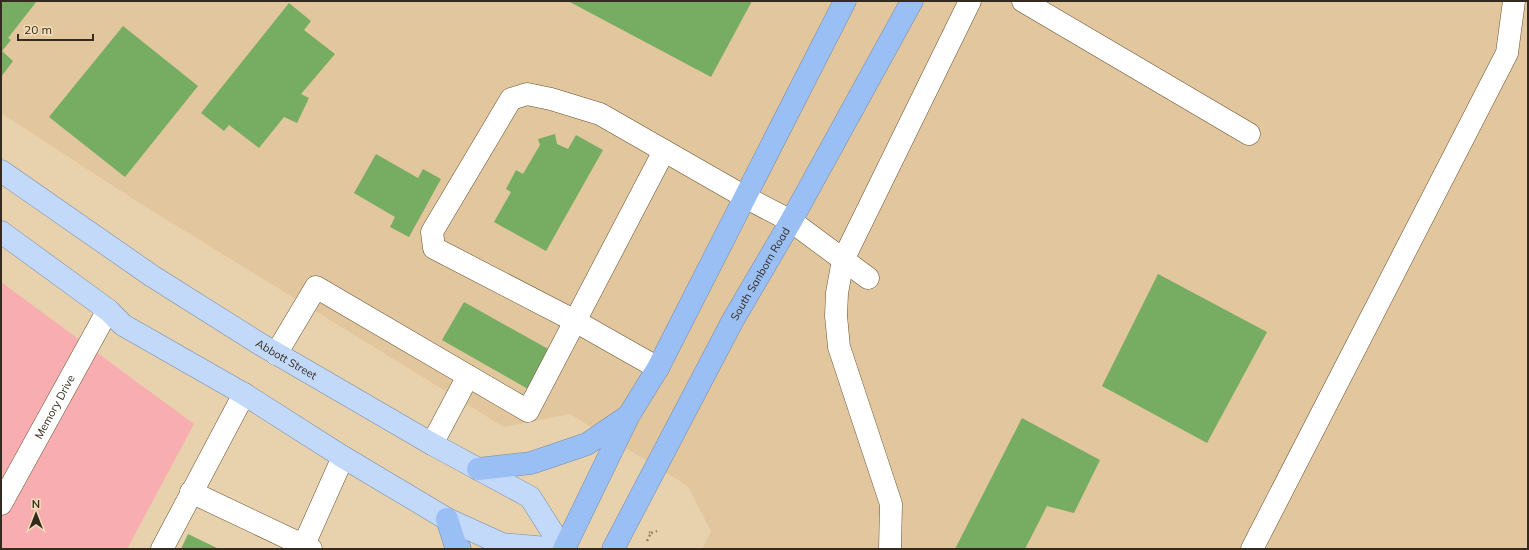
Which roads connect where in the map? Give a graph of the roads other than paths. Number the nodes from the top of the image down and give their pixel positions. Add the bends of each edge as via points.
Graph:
1 (846, 1) edge
2 (912, 1) edge
3 (970, 1) edge
4 (1023, 1) edge
5 (1514, 1) edge
6 (1249, 134) dead end
7 (664, 151) junction
8 (1, 171) edge
9 (745, 197) junction
10 (791, 221) junction
11 (1, 232) edge
12 (843, 260) junction
13 (868, 278) dead end
14 (108, 310) junction
15 (575, 321) junction
16 (276, 354) junction
17 (658, 368) junction
18 (468, 376) junction
19 (244, 394) junction
20 (629, 415) junction
21 (432, 444) junction
22 (343, 457) junction
23 (478, 469) junction
24 (192, 492) junction
25 (1, 504) edge
26 (447, 519) junction
27 (306, 548) edge
28 (162, 549) edge
29 (460, 549) edge
30 (558, 549) edge
31 (564, 549) edge
32 (614, 549) edge
33 (890, 549) edge
34 (1252, 549) edge

1 - 9 highway
2 - 10 highway, South Sanborn Road
3 - 12 street
4 - 6 street
5 - 34 street via 1507,53
7 - 9 street
7 - 15 street
7 - 15 street via 600,114 527,94 511,99 432,232 434,248
8 - 16 main road, Abbott Street via 152,276
9 - 10 street
9 - 17 highway
10 - 12 street
10 - 32 highway, South Sanborn Road via 733,320
11 - 14 main road
12 - 13 street
12 - 33 street via 837,293 839,347 890,504
14 - 19 main road via 123,325
14 - 25 street, Memory Drive
15 - 17 street
15 - 18 street via 528,411
16 - 18 street via 316,287
16 - 21 main road, Abbott Street
17 - 20 highway
18 - 21 street
19 - 22 main road
19 - 24 street
20 - 23 highway via 587,444 531,463
20 - 31 highway
21 - 23 main road, Abbott Street
22 - 26 main road
22 - 27 street
23 - 31 main road, Abbott Street via 530,497
24 - 27 street
24 - 28 street
26 - 29 highway via 455,544
26 - 30 main road via 502,544

